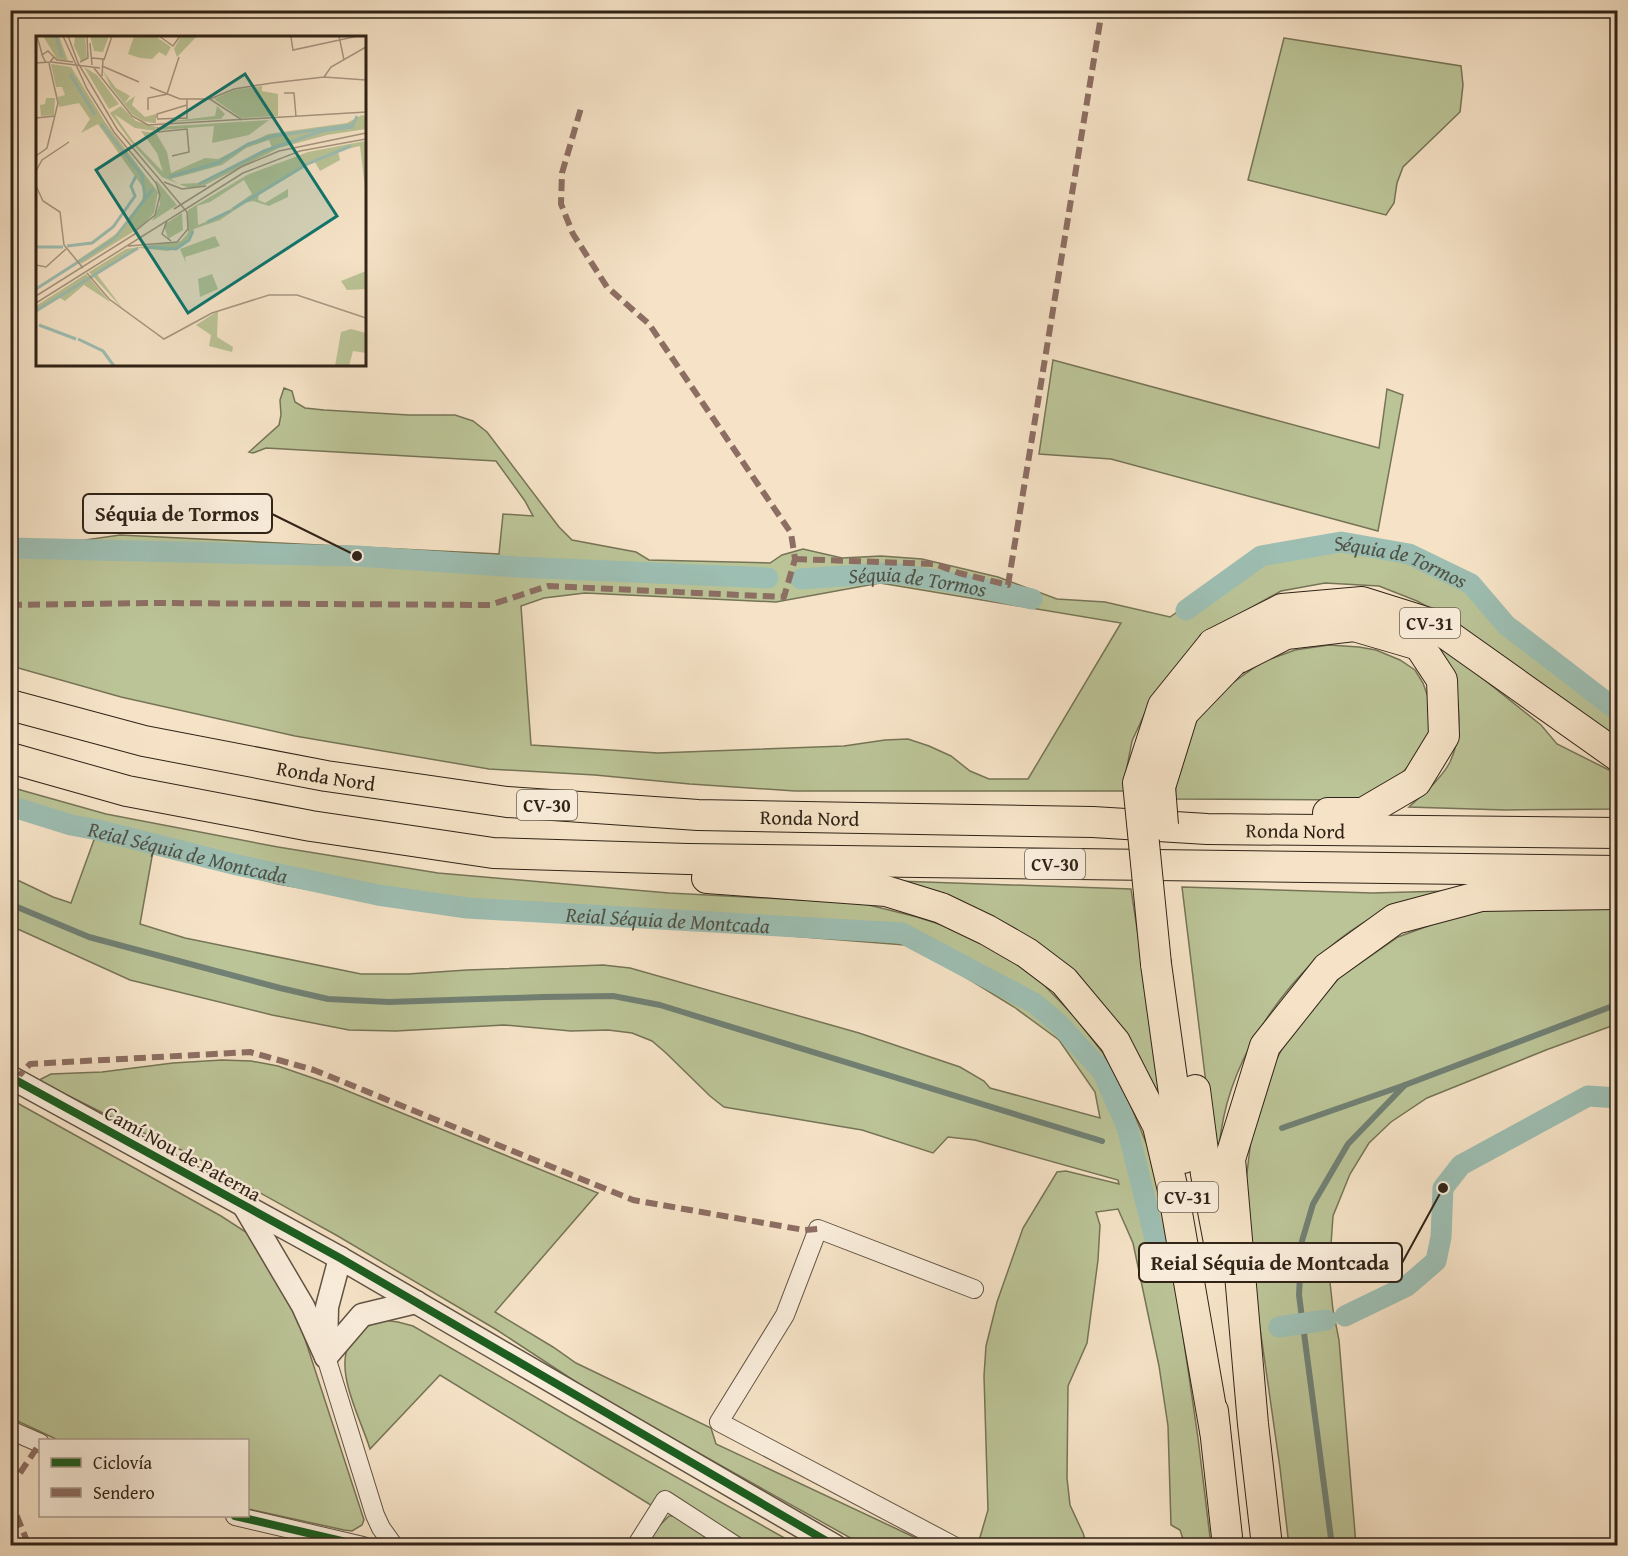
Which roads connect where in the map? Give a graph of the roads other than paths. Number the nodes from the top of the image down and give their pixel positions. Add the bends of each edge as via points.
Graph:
1 (1223, 653) junction
2 (10, 705) edge
3 (1617, 756) edge
4 (10, 758) edge
5 (1093, 822) junction
6 (1617, 833) edge
7 (493, 853) junction
8 (1617, 871) edge
9 (1617, 894) edge
10 (1166, 961) junction
11 (10, 1077) edge
12 (243, 1205) junction
13 (340, 1258) junction
14 (974, 1289) dead end
15 (416, 1302) junction
16 (303, 1306) junction
17 (326, 1357) junction
18 (1253, 1424) junction
19 (10, 1430) edge
20 (1215, 1431) junction
21 (39, 1443) edge
22 (244, 1517) edge
23 (386, 1543) edge
24 (363, 1545) edge
25 (636, 1545) edge
26 (736, 1545) edge
27 (835, 1545) edge
28 (954, 1545) edge
29 (1228, 1545) edge
30 (1268, 1545) edge

1 - 3 highway, CV-31 via 1282,609 1362,602 1432,624
1 - 5 highway via 1286,634 1354,626 1419,645 1442,680 1444,736 1416,782 1363,813 1207,813
1 - 10 highway, bridge via 1183,713 1160,787
2 - 5 highway, Ronda Nord / CV-30 via 144,741 326,776 507,802 698,815
4 - 7 highway, Ronda Nord / CV-30 via 127,791 311,826
5 - 6 highway, Ronda Nord / CV-30 via 1207,829
7 - 8 highway, Ronda Nord / CV-30
7 - 20 highway via 685,876 886,891 941,908 987,930 1064,981 1115,1042 1158,1126
9 - 18 highway via 1481,896 1395,920 1327,968 1265,1046 1230,1159
10 - 18 highway
10 - 20 highway, CV-31 via 1186,1184
11 - 12 street, Camí Nou de Paterna
12 - 13 street, Camí Nou de Paterna
12 - 16 street, Camí Nou de Paterna
13 - 15 street
13 - 16 street
13 - 17 street, Camí Nou de Paterna via 327,1307
14 - 28 street via 818,1229 785,1315 719,1422
15 - 17 street via 362,1315
15 - 27 street
16 - 17 street, Camí Nou de Paterna
17 - 23 street, Camí Nou de Paterna
18 - 30 highway
19 - 21 street
20 - 29 highway, CV-31
22 - 24 street
25 - 26 street via 665,1500

